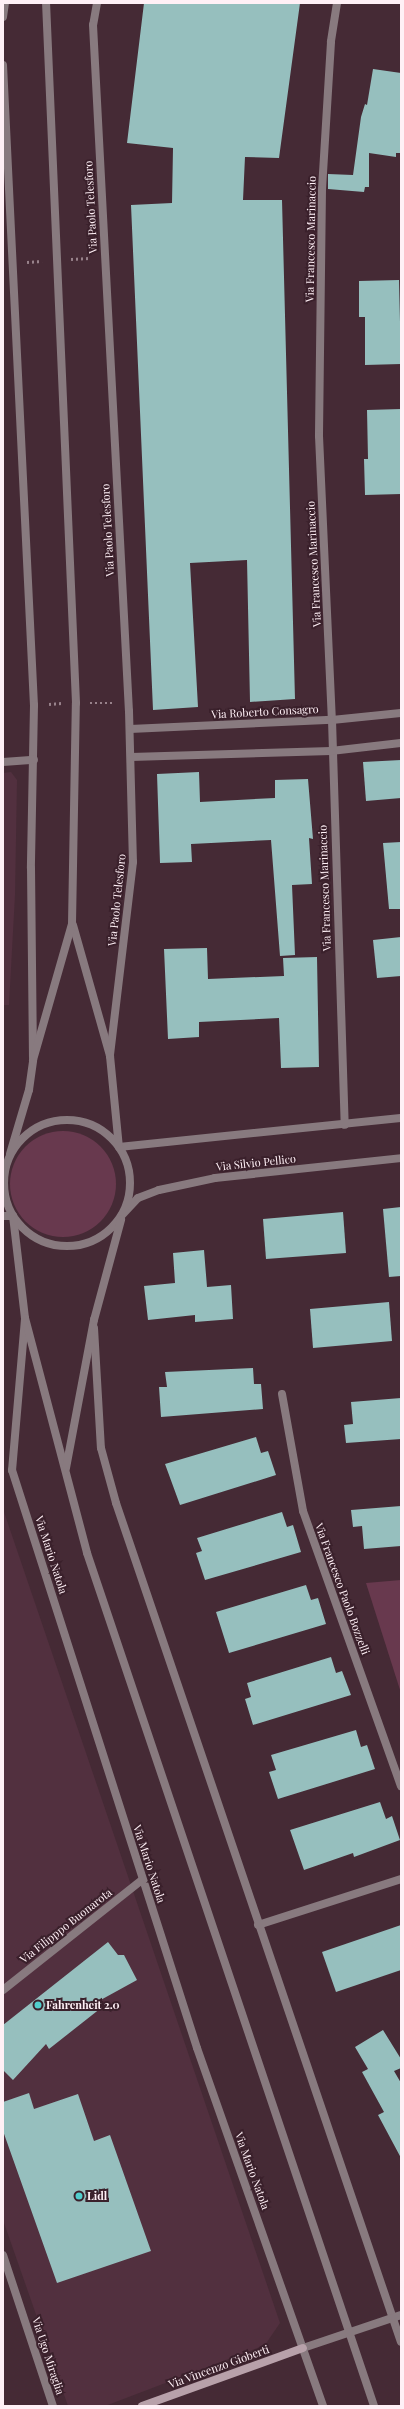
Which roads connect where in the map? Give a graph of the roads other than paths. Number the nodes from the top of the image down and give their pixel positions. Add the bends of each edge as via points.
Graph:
1 (5, 3) edge
2 (46, 3) edge
3 (97, 3) edge
4 (337, 3) edge
5 (3, 17) edge
6 (3, 64) edge
7 (401, 712) edge
8 (332, 720) junction
9 (130, 728) junction
10 (401, 743) edge
11 (331, 751) junction
12 (131, 757) junction
13 (34, 760) junction
14 (3, 762) edge
15 (72, 924) junction
16 (110, 1056) junction
17 (33, 1060) junction
18 (401, 1118) edge
19 (345, 1124) junction
20 (119, 1146) junction
21 (10, 1154) junction
22 (401, 1158) edge
23 (3, 1159) edge
24 (3, 1216) edge
25 (13, 1216) junction
26 (122, 1216) junction
27 (25, 1318) junction
28 (94, 1320) junction
29 (282, 1394) dead end
30 (65, 1472) junction
31 (401, 1786) edge
32 (401, 1879) edge
33 (142, 1880) junction
34 (258, 1925) junction
35 (3, 1990) edge
36 (3, 2255) edge
37 (397, 2316) edge
38 (348, 2331) junction
39 (401, 2342) edge
40 (303, 2348) junction
41 (53, 2406) edge
42 (142, 2406) edge
43 (323, 2406) edge
44 (374, 2406) edge

1 - 5 street
2 - 15 street, Via Paolo Telesforo via 76,703
3 - 9 street, Via Paolo Telesforo via 93,25
4 - 8 street, Via Francesco Marinaccio via 331,42 322,189 319,436
6 - 13 street, Via Paolo Telesforo via 34,698
7 - 8 street, Via Roberto Consagro
8 - 9 street, Via Roberto Consagro
8 - 11 street, Via Francesco Marinaccio
9 - 12 street, Via Paolo Telesforo
10 - 11 street
11 - 12 street
11 - 19 street, Via Francesco Marinaccio
12 - 16 street, Via Paolo Telesforo via 133,862
13 - 14 street
13 - 17 street, Via Paolo Telesforo
15 - 16 street, Via Paolo Telesforo
15 - 17 street, Via Paolo Telesforo
16 - 20 street, Via Paolo Telesforo
17 - 21 street, Via Paolo Telesforo via 29,1090
18 - 19 street
19 - 20 street
20 - 21 street via 106,1133 90,1124 59,1120 28,1133
20 - 26 street via 128,1166 130,1178 129,1197
21 - 23 street
21 - 25 street via 4,1185
22 - 26 street, Via Silvio Pellico via 215,1178 159,1190 138,1198
24 - 25 street
25 - 26 street via 36,1238 60,1246 74,1246 101,1237
25 - 27 street, Via Mario Natola
26 - 28 street, Via Mario Natola
27 - 30 street, Via Mario Natola
27 - 33 street, Via Mario Natola via 12,1470
28 - 30 street, Via Mario Natola
28 - 34 street, Via Mario Natola via 101,1448 116,1503
29 - 31 street, Via Francesco Paolo Bozzelli via 303,1511
30 - 38 street, Via Mario Natola via 87,1553
32 - 34 street
33 - 35 street, Via Filipppo Buonarota
33 - 40 street, Via Mario Natola via 200,2055
34 - 37 street, Via Mario Natola
36 - 41 street, Via Ugo Miraglia
37 - 38 street
37 - 39 street, Via Mario Natola
38 - 40 street
38 - 44 street, Via Mario Natola
40 - 42 main road, Via Vincenzo Gioberti
40 - 43 street, Via Mario Natola

